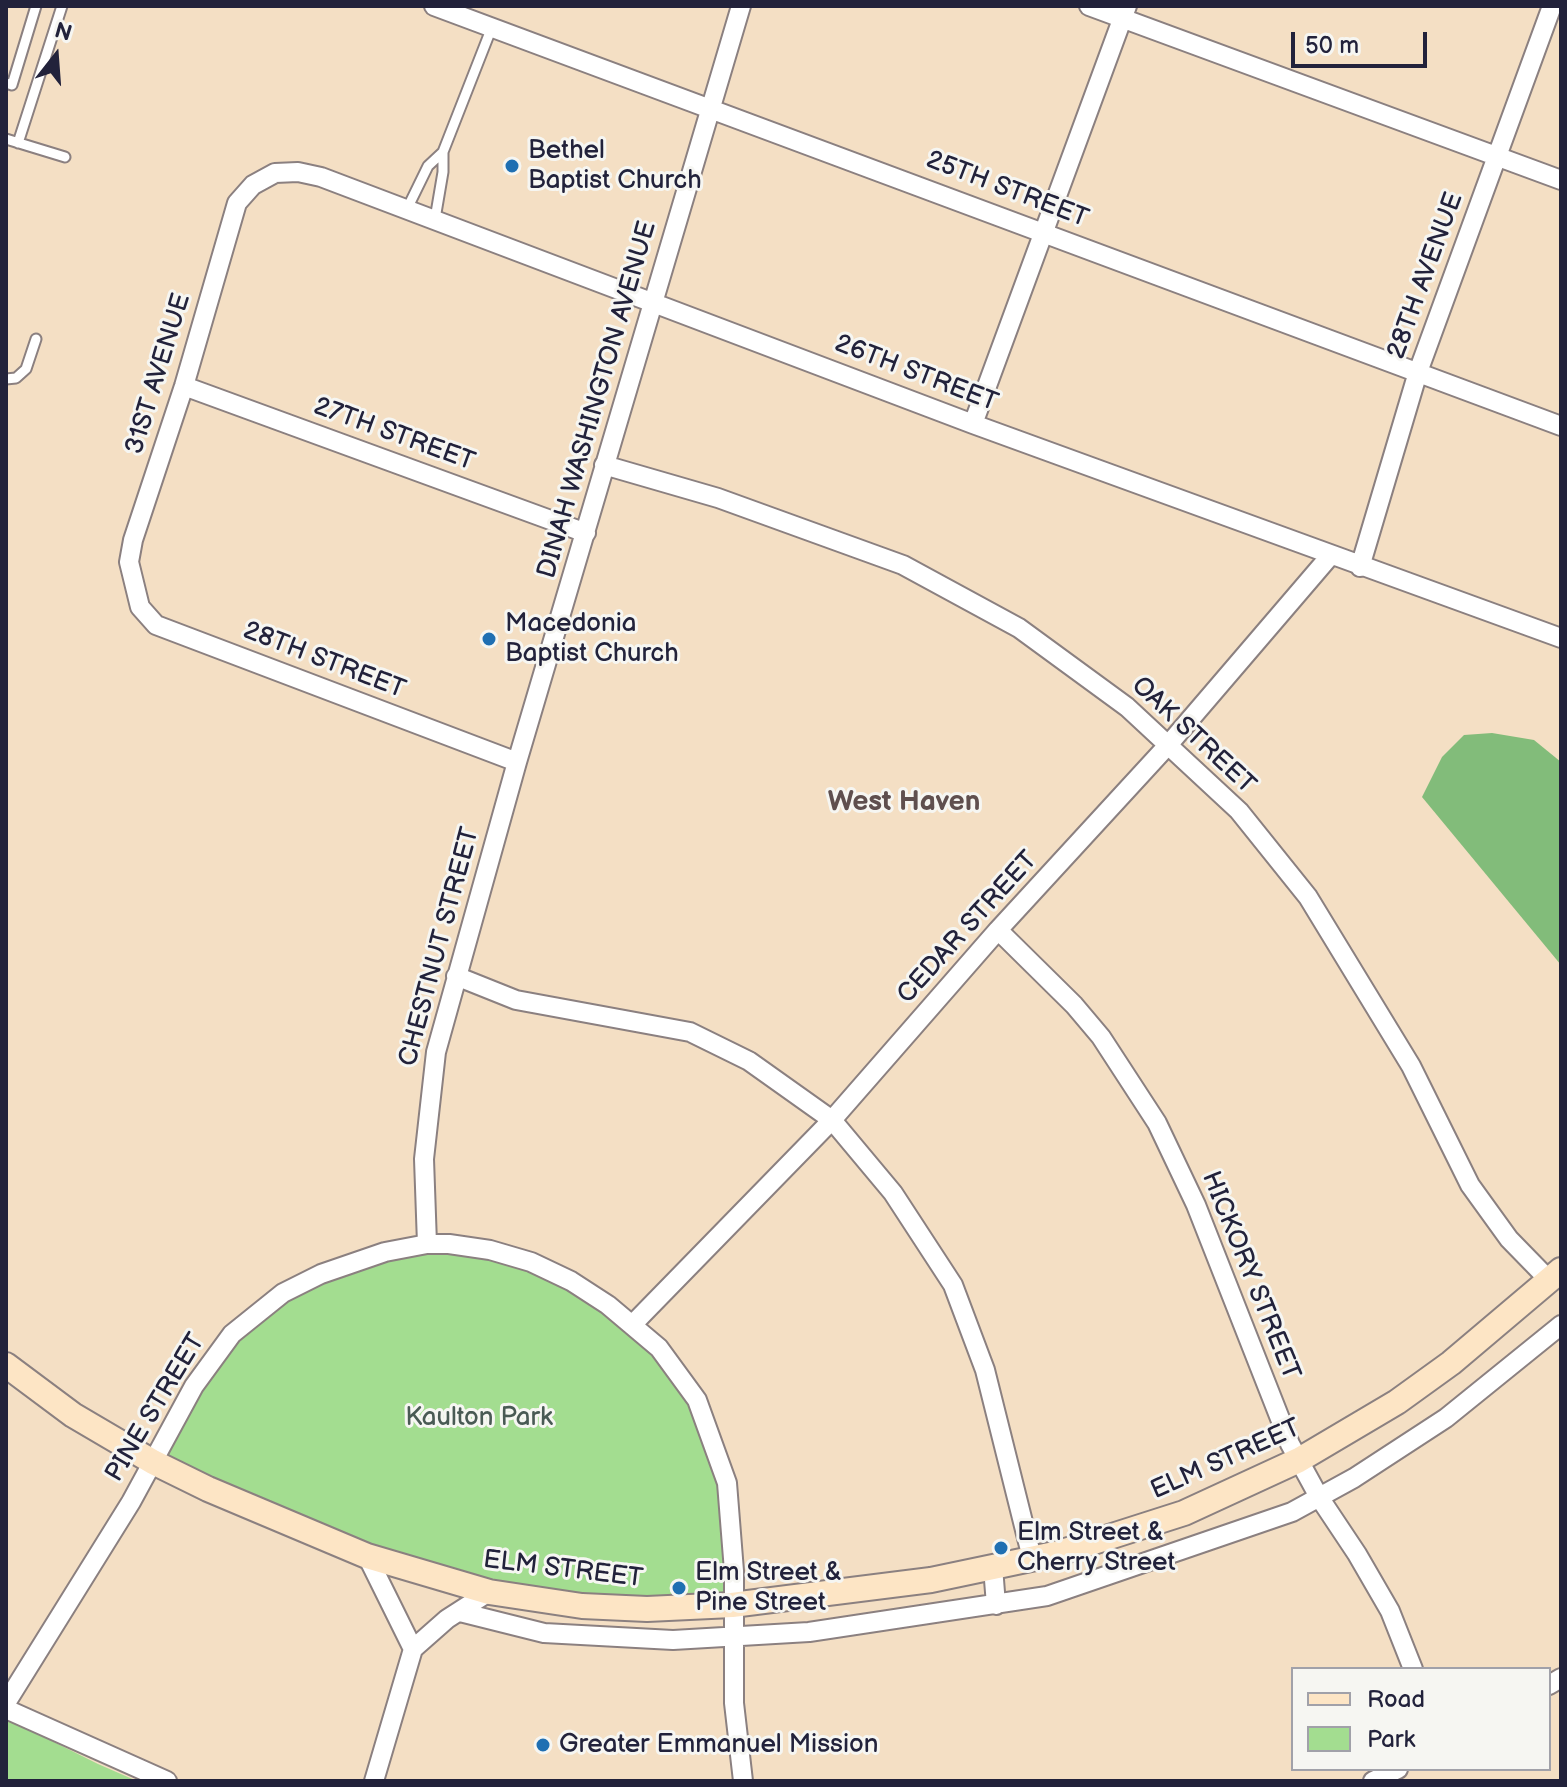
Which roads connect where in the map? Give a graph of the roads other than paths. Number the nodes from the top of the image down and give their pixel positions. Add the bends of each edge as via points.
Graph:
1 (36, 6) edge
2 (62, 6) edge
3 (434, 6) edge
4 (741, 6) edge
5 (1089, 6) edge
6 (1552, 6) edge
7 (1124, 12) edge
8 (492, 27) junction
9 (6, 83) edge
10 (710, 106) junction
11 (6, 139) edge
12 (18, 143) junction
13 (443, 152) junction
14 (1497, 156) junction
15 (65, 157) dead end
16 (1561, 180) edge
17 (253, 185) joint
18 (407, 209) junction
19 (435, 219) junction
20 (1045, 232) junction
21 (655, 301) junction
22 (36, 339) dead end
23 (1418, 372) junction
24 (6, 379) edge
25 (184, 386) junction
26 (973, 424) junction
27 (1561, 426) edge
28 (604, 465) junction
29 (586, 533) junction
30 (1330, 556) junction
31 (1360, 567) junction
32 (132, 585) joint
33 (1561, 638) edge
34 (1169, 744) junction
35 (517, 762) junction
36 (998, 930) junction
37 (456, 976) junction
38 (832, 1120) junction
39 (427, 1244) junction
40 (1555, 1275) edge
41 (633, 1324) junction
42 (1561, 1325) edge
43 (6, 1365) edge
44 (1299, 1460) junction
45 (153, 1462) junction
46 (1319, 1497) junction
47 (367, 1556) junction
48 (1032, 1558) junction
49 (993, 1567) junction
50 (489, 1592) junction
51 (732, 1605) junction
52 (996, 1605) junction
53 (460, 1612) junction
54 (732, 1638) junction
55 (413, 1649) junction
56 (1412, 1667) edge
57 (6, 1706) edge
58 (1394, 1771) edge
59 (167, 1781) edge
60 (374, 1781) edge
61 (743, 1781) edge
62 (1373, 1781) edge

1 - 9 lane via 12,85
2 - 12 lane
3 - 8 street, 25TH STREET
4 - 10 street, DINAH WASHINGTON AVENUE
5 - 7 street
6 - 14 street, 28TH AVENUE
7 - 14 street
7 - 20 street
8 - 10 street, 25TH STREET
8 - 13 lane
10 - 20 street, 25TH STREET
10 - 21 street, DINAH WASHINGTON AVENUE
11 - 12 lane
12 - 15 lane
13 - 18 lane via 428,166
13 - 19 lane
14 - 16 street
14 - 23 street, 28TH AVENUE
17 - 18 street, 26TH STREET via 275,173 298,172
17 - 25 street, 31ST AVENUE via 237,203
18 - 19 street, 26TH STREET
19 - 21 street, 26TH STREET
20 - 23 street, 25TH STREET
20 - 26 street
21 - 26 street, 26TH STREET
21 - 28 street, DINAH WASHINGTON AVENUE
22 - 24 lane via 26,369
23 - 27 street, 25TH STREET
23 - 31 street, 28TH AVENUE
25 - 29 street, 27TH STREET
25 - 32 street, 31ST AVENUE via 133,540
26 - 30 street, 26TH STREET
28 - 29 street, DINAH WASHINGTON AVENUE
28 - 34 street, OAK STREET via 718,498 903,565 1019,628
29 - 35 street, DINAH WASHINGTON AVENUE
30 - 31 street, 26TH STREET
30 - 34 street, CEDAR STREET
31 - 33 street, 26TH STREET
32 - 35 street, 28TH STREET via 140,607 156,625
34 - 36 street, CEDAR STREET
34 - 40 street, OAK STREET via 1239,811 1308,897 1411,1066 1470,1185 1509,1239
35 - 37 street, CHESTNUT STREET
36 - 38 street, CEDAR STREET
36 - 44 street, HICKORY STREET via 1101,1037 1157,1123 1196,1205 1257,1367
37 - 38 street via 516,1000 690,1032 749,1061
37 - 39 street, CHESTNUT STREET via 429,1095 424,1159
38 - 41 street, CEDAR STREET
38 - 48 street via 893,1193 958,1296 985,1370
39 - 41 street, PINE STREET via 490,1250 531,1262 571,1281
39 - 45 street, PINE STREET via 321,1274 248,1318 194,1386
40 - 44 street, ELM STREET via 1429,1379
41 - 51 street, PINE STREET via 686,1381 722,1462 732,1527
42 - 46 street via 1446,1418
43 - 45 street, ELM STREET via 73,1415
44 - 46 street, HICKORY STREET
44 - 48 street, ELM STREET via 1184,1513
45 - 47 street, ELM STREET
45 - 57 street, PINE STREET
46 - 52 street via 1255,1527 1047,1596
46 - 56 street, HICKORY STREET via 1390,1611
47 - 50 street, ELM STREET
47 - 55 street
48 - 49 street, ELM STREET
49 - 51 street, ELM STREET
49 - 52 street
50 - 51 street, ELM STREET via 582,1606
50 - 53 street
51 - 54 street, PINE STREET
52 - 54 street
53 - 54 street via 544,1633
53 - 55 street
54 - 61 street, PINE STREET
55 - 60 street
57 - 59 street
58 - 62 street

